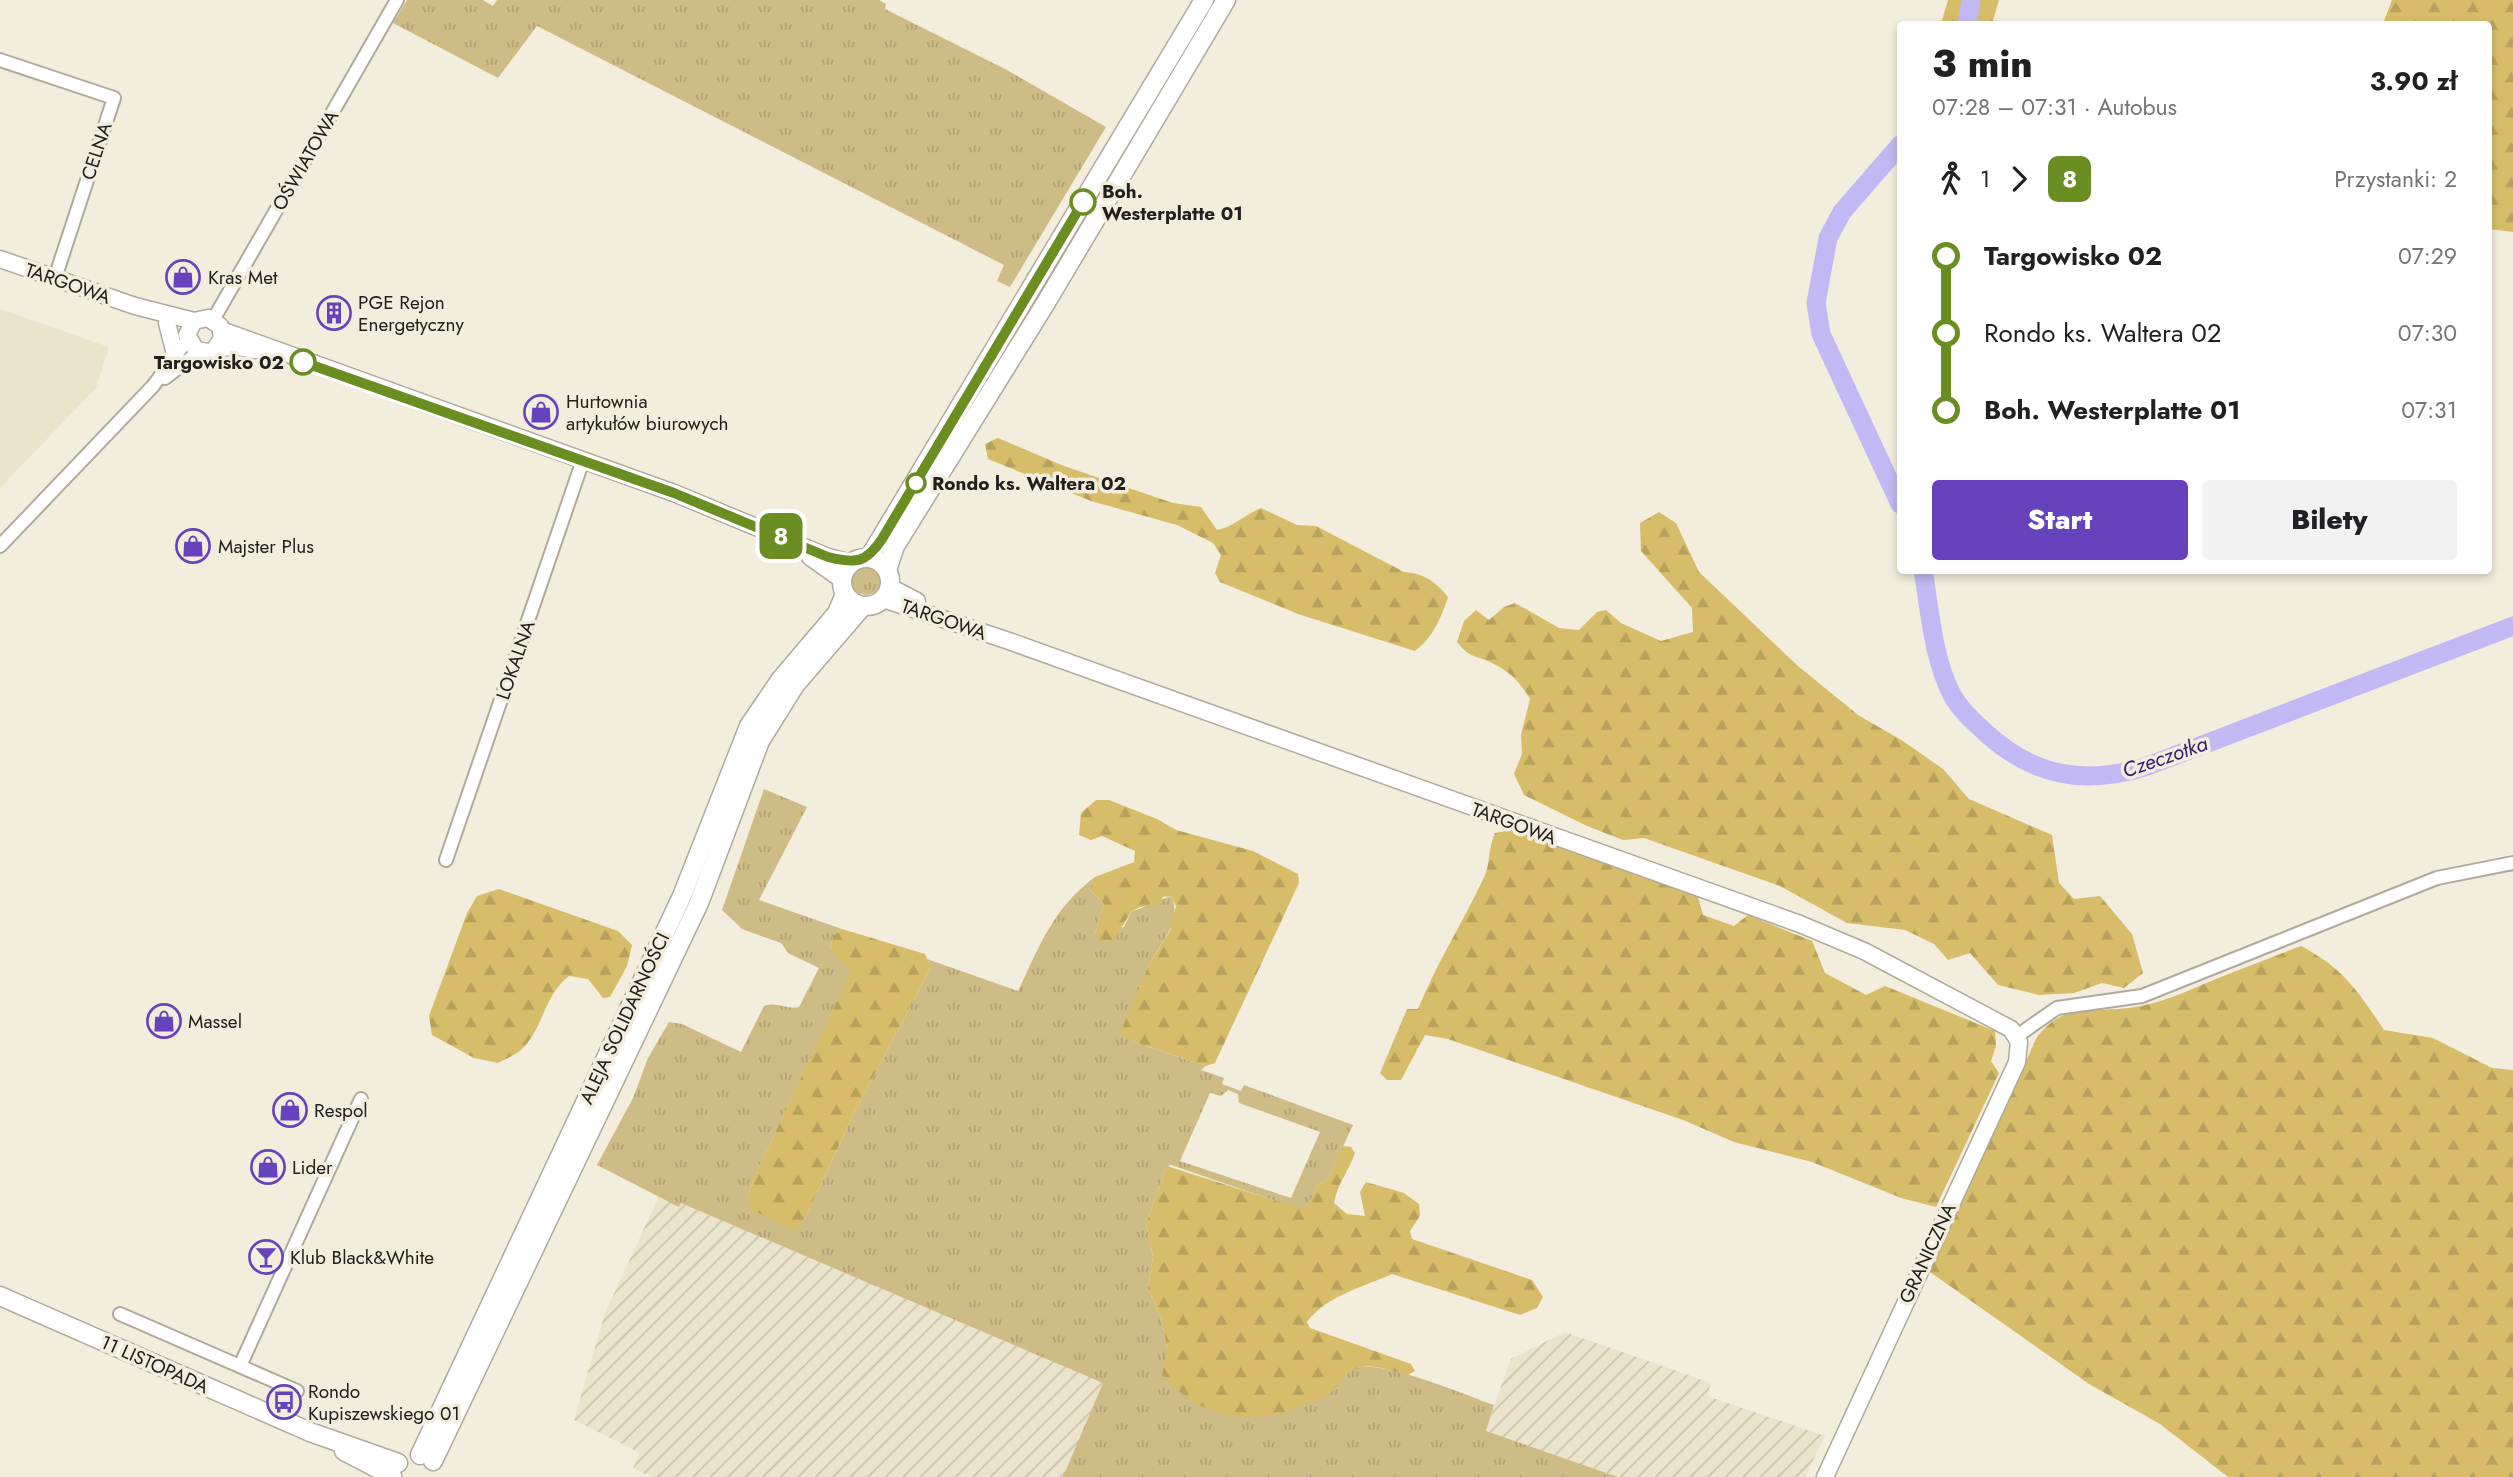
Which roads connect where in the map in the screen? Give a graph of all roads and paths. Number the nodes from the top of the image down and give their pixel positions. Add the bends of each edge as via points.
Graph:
1 (397, 0) edge
2 (1204, 0) edge
3 (1226, 0) edge
4 (0, 60) edge
5 (0, 259) edge
6 (55, 278) junction
7 (135, 306) junction
8 (167, 323) junction
9 (217, 325) junction
10 (190, 332) junction
11 (208, 350) junction
12 (279, 353) junction
13 (176, 358) junction
14 (153, 386) junction
15 (583, 460) junction
16 (763, 528) junction
17 (0, 547) edge
18 (869, 558) junction
19 (851, 563) junction
20 (886, 585) junction
21 (843, 587) junction
22 (863, 606) junction
23 (446, 860) dead end
24 (2513, 863) edge
25 (2014, 1032) junction
26 (361, 1099) dead end
27 (0, 1296) edge
28 (120, 1314) dead end
29 (240, 1366) junction
30 (297, 1391) dead end
31 (431, 1464) edge
32 (394, 1472) edge
33 (1825, 1477) edge

1 - 9 street, OŚWIATOWA
2 - 18 main road
3 - 20 main road via 895,546
4 - 6 street, CELNA via 114,98
5 - 6 street, TARGOWA
6 - 7 street, TARGOWA
7 - 8 street, TARGOWA
7 - 10 street, TARGOWA
8 - 10 street, TARGOWA
8 - 13 street
9 - 10 street via 204,317
9 - 11 street via 222,338
9 - 12 street
10 - 11 street
10 - 13 street
11 - 12 street via 237,347
11 - 14 street
12 - 15 street
13 - 14 street
14 - 17 street
15 - 16 street
15 - 23 street, LOKALNA
16 - 19 street
16 - 21 street
18 - 19 main road
18 - 20 main road via 879,562
19 - 21 main road
20 - 22 main road
20 - 25 street, TARGOWA via 1006,640 1811,928 1864,951
21 - 22 main road via 852,602
21 - 31 main road, ALEJA SOLIDARNOŚCI via 837,613 781,679 749,726 678,905
22 - 31 main road, ALEJA SOLIDARNOŚCI via 794,685 760,741 699,903
24 - 25 street via 2437,878 2142,996 2057,1008
25 - 33 street, GRANICZNA via 2017,1062
26 - 29 street
27 - 32 main road, 11 LISTOPADA
28 - 29 street
29 - 30 street
31 - 32 main road via 408,1456

